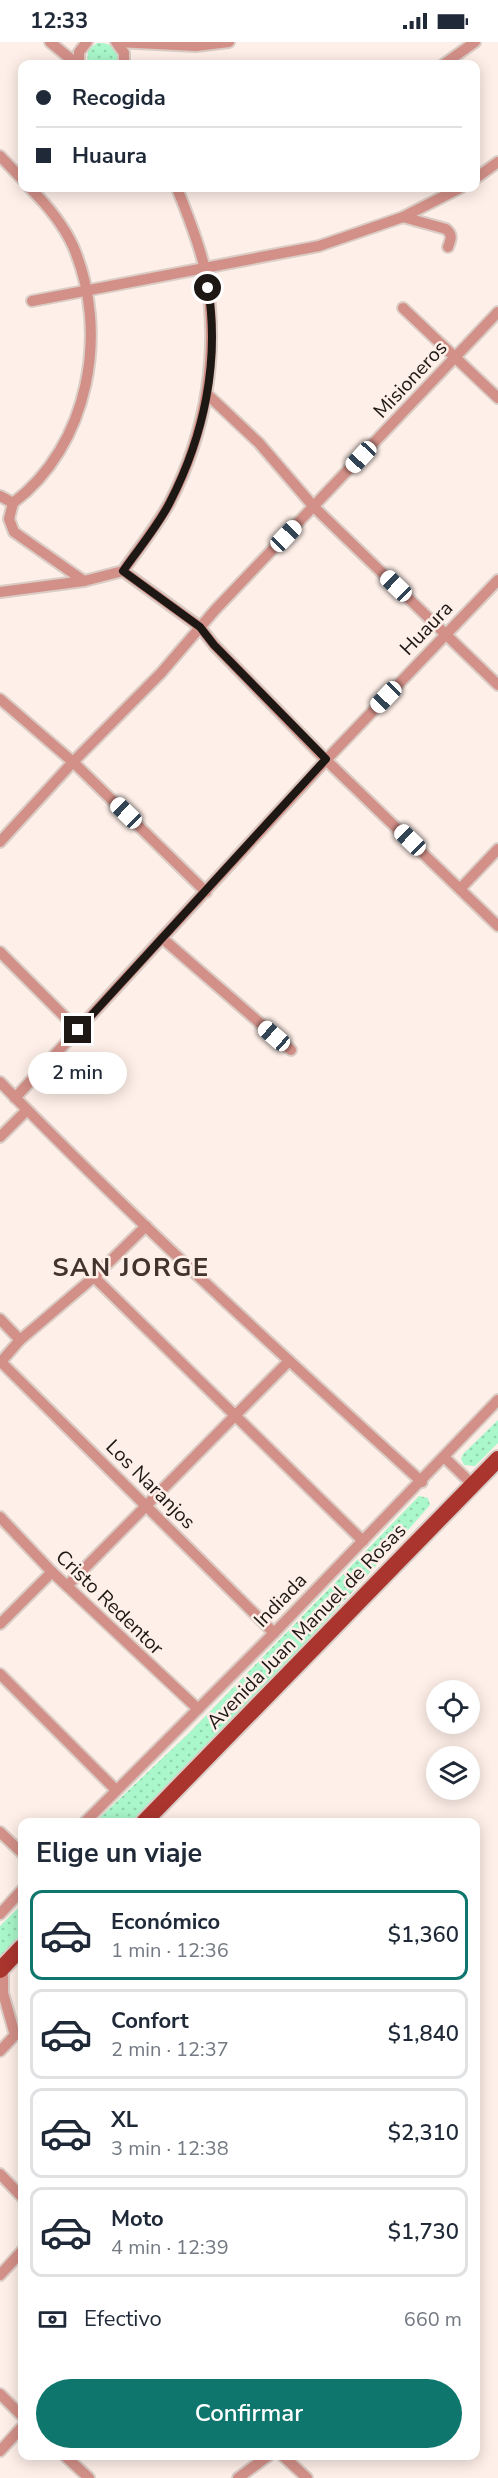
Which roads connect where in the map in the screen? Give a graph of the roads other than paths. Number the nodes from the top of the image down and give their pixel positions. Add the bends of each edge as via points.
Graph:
1 (50, 42) edge
2 (87, 42) edge
3 (117, 42) edge
4 (229, 42) edge
5 (475, 42) edge
6 (132, 44) junction
7 (124, 53) junction
8 (73, 60) edge
9 (79, 60) edge
10 (124, 60) edge
11 (450, 60) edge
12 (0, 156) edge
13 (498, 162) edge
14 (18, 175) edge
15 (480, 175) edge
16 (34, 192) edge
17 (178, 192) edge
18 (452, 192) edge
19 (403, 217) junction
20 (448, 247) dead end
21 (204, 268) junction
22 (88, 291) junction
23 (32, 301) dead end
24 (403, 308) dead end
25 (498, 312) edge
26 (455, 357) junction
27 (208, 395) junction
28 (498, 398) edge
29 (0, 496) edge
30 (13, 503) junction
31 (314, 507) junction
32 (123, 571) junction
33 (498, 580) edge
34 (84, 581) junction
35 (0, 592) edge
36 (200, 627) junction
37 (445, 634) junction
38 (498, 685) edge
39 (0, 699) edge
40 (326, 759) junction
41 (74, 762) junction
42 (0, 842) edge
43 (498, 849) edge
44 (460, 889) junction
45 (206, 892) junction
46 (498, 926) edge
47 (162, 938) junction
48 (0, 952) edge
49 (78, 1030) junction
50 (291, 1050) dead end
51 (0, 1083) edge
52 (15, 1098) junction
53 (27, 1110) junction
54 (0, 1137) edge
55 (146, 1226) junction
56 (94, 1277) junction
57 (0, 1319) edge
58 (20, 1340) junction
59 (289, 1362) junction
60 (1, 1363) edge
61 (498, 1400) edge
62 (235, 1416) junction
63 (444, 1457) junction
64 (498, 1459) edge
65 (422, 1482) junction
66 (473, 1485) junction
67 (146, 1505) junction
68 (0, 1517) edge
69 (363, 1541) junction
70 (52, 1572) junction
71 (67, 1586) junction
72 (0, 1624) edge
73 (274, 1633) junction
74 (0, 1674) edge
75 (198, 1709) junction
76 (116, 1790) junction
77 (89, 1818) edge
78 (148, 1818) edge
79 (0, 1832) edge
80 (18, 1849) edge
81 (18, 1894) edge
82 (0, 1914) edge
83 (18, 1951) edge
84 (1, 1969) edge
85 (0, 2051) edge
86 (0, 2174) edge
87 (18, 2193) edge
88 (18, 2256) edge
89 (0, 2275) edge
90 (0, 2394) edge
91 (18, 2412) edge
92 (18, 2431) edge
93 (0, 2451) edge
94 (69, 2460) edge
95 (263, 2460) edge
96 (287, 2460) edge
97 (89, 2478) edge
98 (238, 2478) edge
99 (307, 2478) edge

1 - 8 street
2 - 9 street
3 - 6 street
3 - 7 street
4 - 6 street via 196,46
5 - 11 street
6 - 7 street
7 - 10 street
12 - 14 street
13 - 15 street
16 - 22 street via 60,222 73,246
17 - 21 street
18 - 19 street
19 - 20 street via 446,229 451,238
19 - 21 street via 319,246
21 - 22 street
21 - 27 street via 211,307
22 - 23 street
22 - 30 street via 86,385 70,435 52,464
24 - 26 street
25 - 26 street, Misioneros
26 - 28 street
26 - 31 street, Misioneros
27 - 31 street via 259,443
27 - 32 street via 192,452 169,503
29 - 30 street
30 - 34 street via 9,519 14,532
31 - 36 street, Misioneros
31 - 37 street
32 - 34 street
32 - 36 street
33 - 37 street, Huaura
34 - 35 street
36 - 40 street
36 - 41 street, Misioneros
37 - 38 street
37 - 40 street, Huaura
39 - 41 street
40 - 44 street
40 - 45 street, Huaura
41 - 42 street, Misioneros
41 - 45 street
43 - 44 street
44 - 46 street
45 - 47 street, Huaura
47 - 49 street, Huaura
47 - 50 street
48 - 49 street
49 - 52 street, Huaura
51 - 52 street
52 - 53 street
53 - 54 street
53 - 55 street
55 - 56 street
55 - 59 street
56 - 58 street
56 - 62 street
57 - 58 street
58 - 60 street
59 - 62 street
59 - 65 street
60 - 67 street, Los Naranjos
61 - 63 street, Indiada
62 - 67 street
62 - 69 street
63 - 65 street, Indiada
63 - 66 street
64 - 66 main road, Avenida Juan Manuel de Rosas
65 - 69 street, Indiada
66 - 78 main road, Avenida Juan Manuel de Rosas
67 - 71 street
67 - 73 street, Los Naranjos
68 - 70 street, Cristo Redentor
69 - 73 street, Indiada
70 - 71 street, Cristo Redentor
70 - 72 street
71 - 75 street, Cristo Redentor
73 - 75 street, Indiada
74 - 76 street
75 - 76 street, Indiada
76 - 77 street, Indiada
79 - 80 street
81 - 82 street
83 - 84 main road
84 - 85 street via 3,1993 15,2035
86 - 87 street
88 - 89 street
90 - 91 street
92 - 93 street
94 - 97 street
95 - 98 street
96 - 99 street

